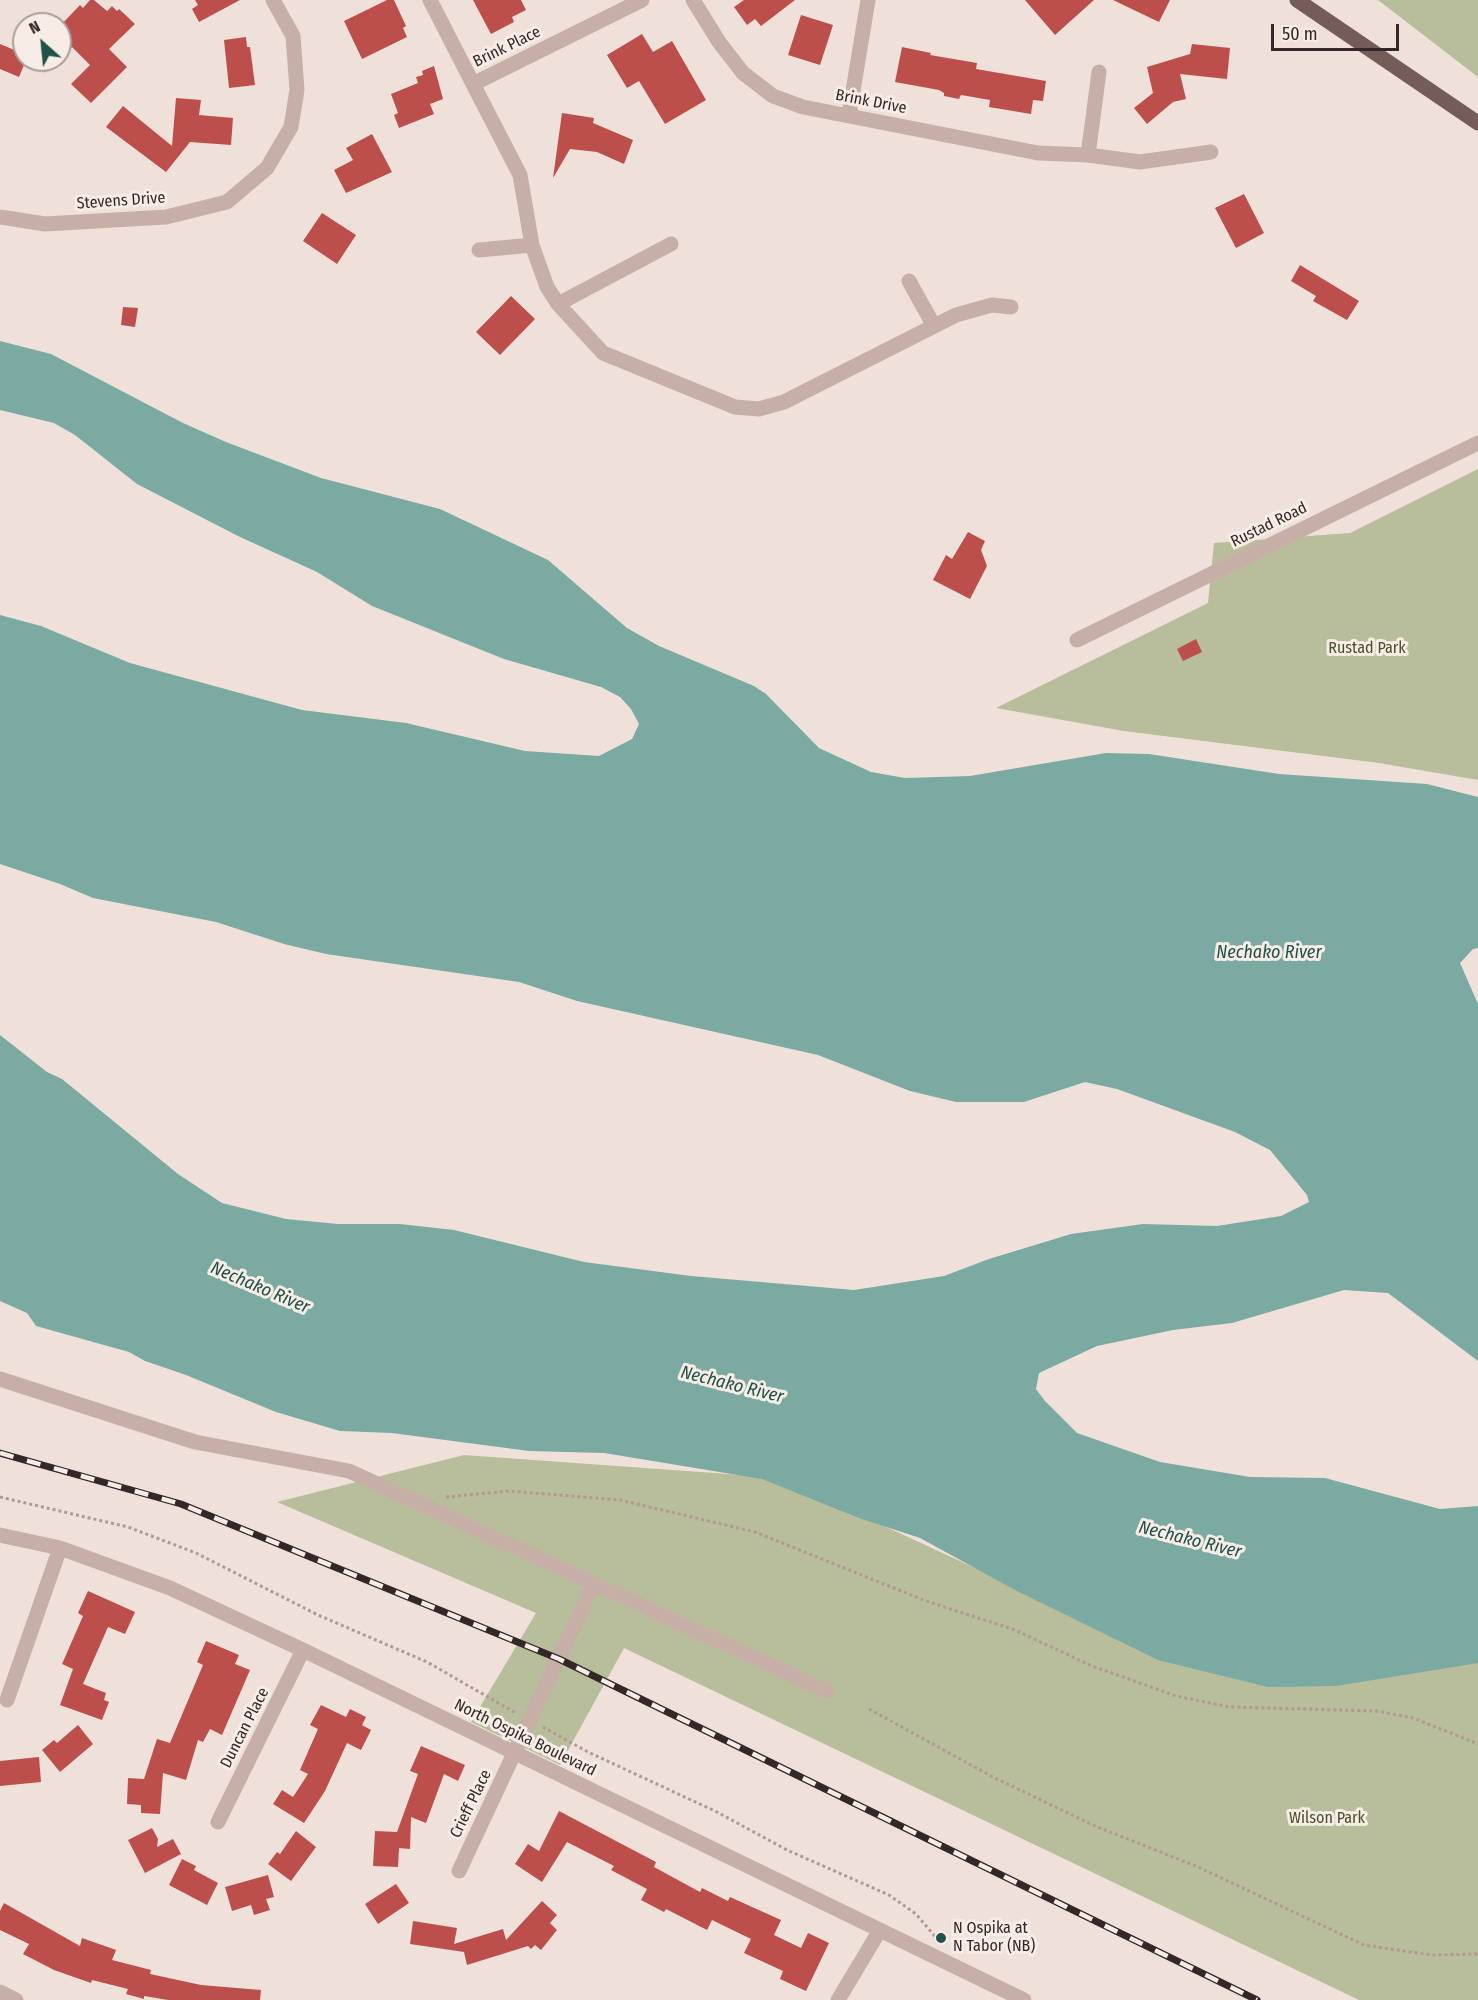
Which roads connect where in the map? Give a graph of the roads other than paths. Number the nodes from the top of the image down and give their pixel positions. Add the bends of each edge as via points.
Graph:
1 (430, 0) edge
2 (642, 0) edge
3 (693, 0) edge
4 (868, 0) edge
5 (1297, 0) edge
6 (278, 1) edge
7 (1099, 72) dead end
8 (473, 84) junction
9 (849, 115) junction
10 (1478, 123) edge
11 (1211, 152) dead end
12 (1088, 155) junction
13 (0, 218) edge
14 (671, 244) dead end
15 (532, 245) junction
16 (479, 250) dead end
17 (909, 281) dead end
18 (558, 304) junction
19 (1011, 307) dead end
20 (934, 326) junction
21 (1478, 443) edge
22 (1077, 640) dead end
23 (0, 1379) edge
24 (0, 1535) edge
25 (60, 1548) junction
26 (593, 1585) junction
27 (303, 1650) junction
28 (827, 1691) dead end
29 (7, 1700) dead end
30 (516, 1753) junction
31 (218, 1822) dead end
32 (459, 1872) dead end
33 (880, 1930) junction
34 (0, 1992) edge
35 (16, 2000) edge
36 (838, 2000) edge
37 (1024, 2000) edge

1 - 8 street, Brink Place
2 - 8 street, Brink Place
3 - 9 street, Brink Drive via 744,73 773,96 803,107
4 - 9 street
5 - 10 main road
6 - 13 street, Stevens Drive via 293,36 297,90 291,127 267,168 227,202 166,217 45,224
7 - 12 street
8 - 15 street via 520,175
9 - 12 street, Brink Drive via 1038,153
11 - 12 street, Brink Drive via 1140,162
14 - 18 street
15 - 16 street
15 - 18 street via 547,287
17 - 20 street
18 - 20 street via 603,352 735,407 759,409 784,402
19 - 20 street via 973,309
21 - 22 street, Rustad Road
23 - 26 street via 195,1442 349,1471
24 - 25 street, North Ospika Boulevard
25 - 27 street, North Ospika Boulevard via 170,1588
25 - 29 street
26 - 28 street
26 - 30 street, Crieff Place
27 - 30 street, North Ospika Boulevard
27 - 31 street, Duncan Place
30 - 32 street, Crieff Place
30 - 33 street, North Ospika Boulevard
33 - 36 street
33 - 37 street, North Ospika Boulevard
34 - 35 street

